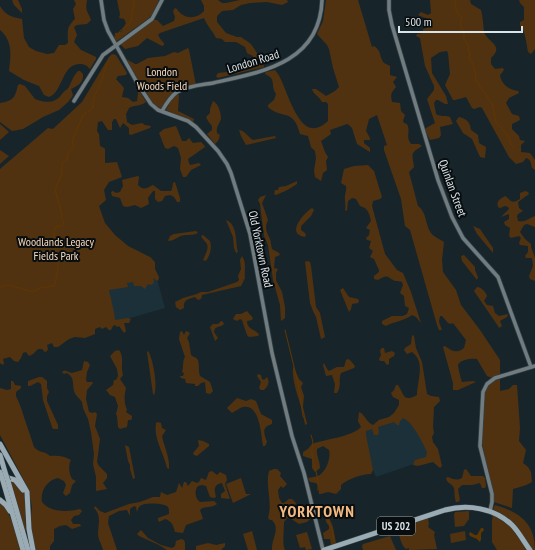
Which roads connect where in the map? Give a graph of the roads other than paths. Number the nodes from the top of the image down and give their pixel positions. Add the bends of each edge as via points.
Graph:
1 (102, 0) edge
2 (162, 0) edge
3 (322, 0) edge
4 (389, 0) edge
5 (115, 45) junction
6 (74, 101) dead end
7 (162, 111) junction
8 (533, 366) edge
9 (0, 444) edge
10 (0, 455) edge
11 (3, 472) edge
12 (4, 480) edge
13 (0, 500) edge
14 (490, 511) junction
15 (13, 515) junction
16 (23, 550) edge
17 (29, 550) edge
18 (33, 550) edge
19 (324, 550) edge
20 (530, 550) edge

1 - 5 street, Old Yorktown Road via 105,24
2 - 5 street via 152,19
3 - 7 street, London Road via 320,19 312,36 288,60 255,73 181,90 170,99
4 - 8 street, Quinlan Street via 392,25 442,193 460,233 498,277
5 - 6 street via 103,55
5 - 7 street, Old Yorktown Road via 147,99
7 - 19 street, Old Yorktown Road via 196,126 225,160 233,177 250,234 272,353 292,436
8 - 14 street via 495,378 486,384 483,392 480,442 492,494
9 - 18 highway via 26,490
10 - 11 highway
11 - 12 highway, bridge
12 - 15 highway
12 - 17 highway
12 - 17 highway via 9,477 15,480 24,491
13 - 15 highway
14 - 19 highway, US 202 via 469,507 449,509
14 - 20 highway, US 202 via 511,525
15 - 16 highway

